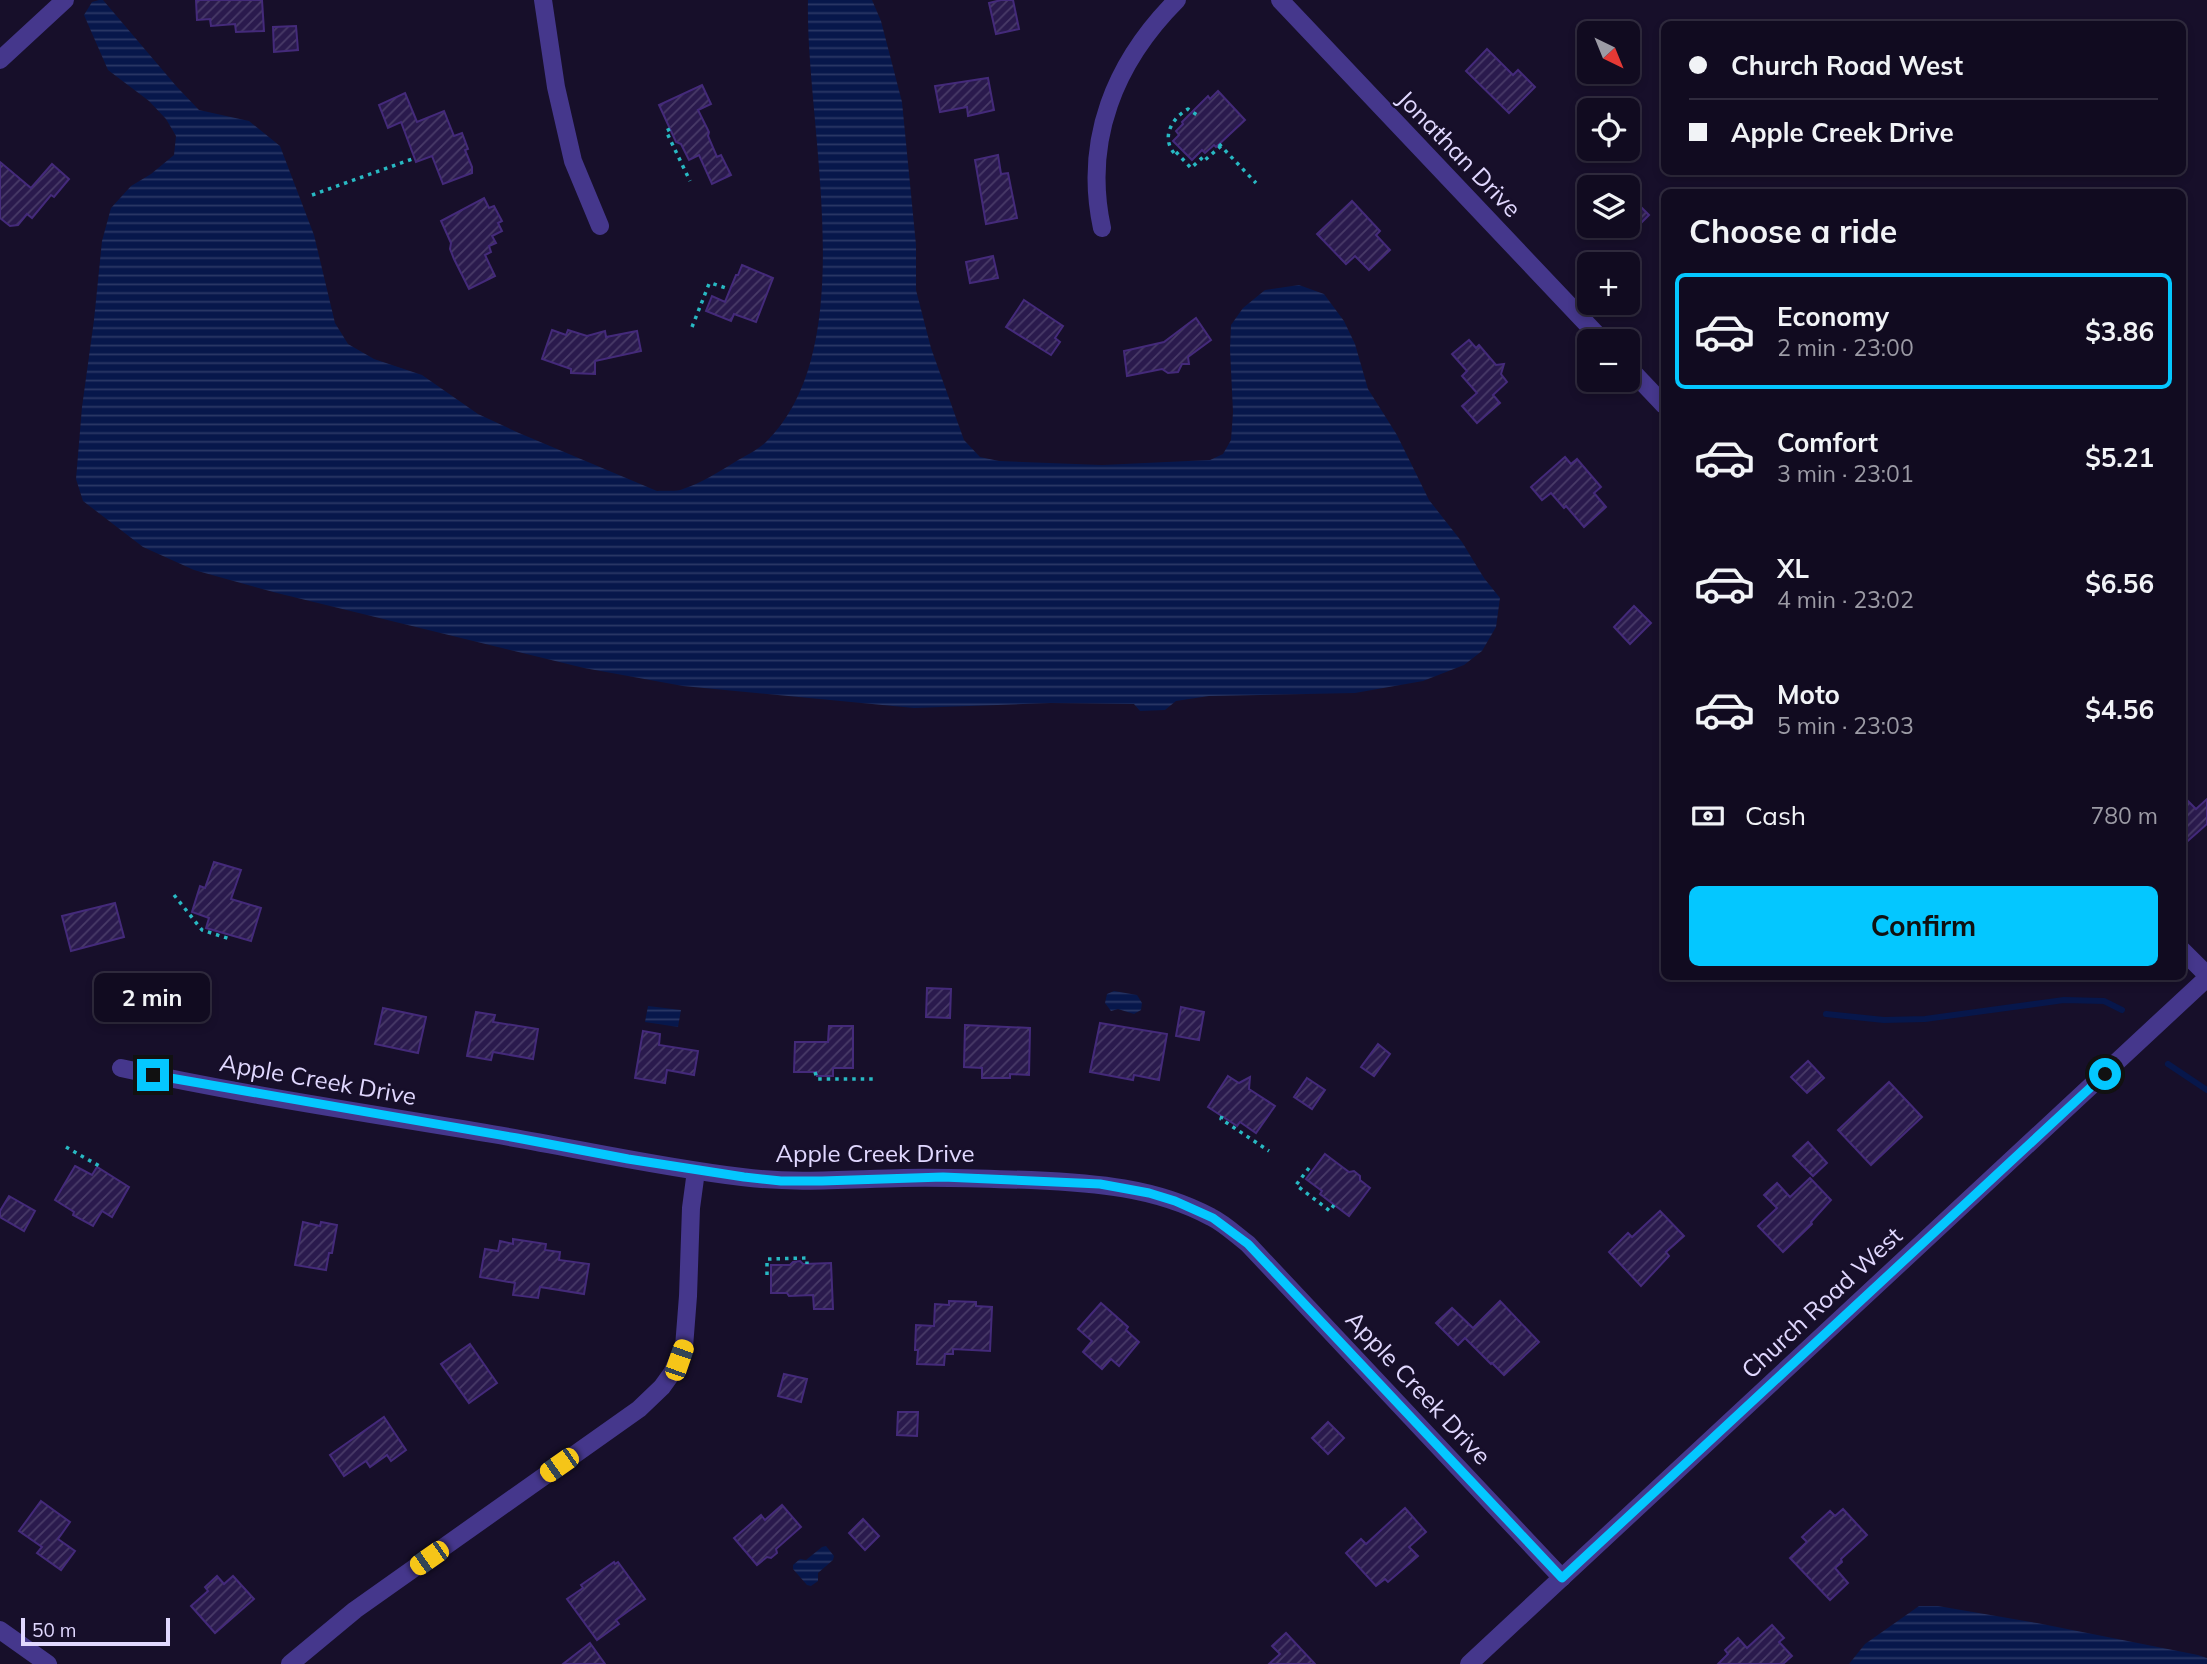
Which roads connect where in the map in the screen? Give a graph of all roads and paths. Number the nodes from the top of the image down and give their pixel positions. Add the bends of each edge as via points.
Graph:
1 (65, 0) edge
2 (542, 0) edge
3 (1177, 0) edge
4 (1280, 0) edge
5 (0, 60) edge
6 (1197, 115) dead end
7 (670, 129) dead end
8 (415, 158) dead end
9 (690, 181) dead end
10 (1256, 183) dead end
11 (312, 195) dead end
12 (600, 226) dead end
13 (1102, 228) dead end
14 (726, 288) dead end
15 (692, 327) dead end
16 (1592, 329) edge
17 (1640, 380) edge
18 (1661, 402) edge
19 (174, 895) dead end
20 (230, 939) dead end
21 (2186, 954) edge
22 (2207, 976) edge
23 (121, 1068) dead end
24 (815, 1072) dead end
25 (873, 1079) dead end
26 (1222, 1116) dead end
27 (66, 1147) dead end
28 (1269, 1151) dead end
29 (100, 1167) dead end
30 (1309, 1168) dead end
31 (695, 1171) junction
32 (1334, 1205) dead end
33 (807, 1264) dead end
34 (767, 1275) dead end
35 (1562, 1578) junction
36 (0, 1630) edge
37 (48, 1664) edge
38 (290, 1664) edge
39 (1469, 1664) edge

1 - 5 street
2 - 12 street via 573,161
3 - 13 street via 1146,34 1109,100 1097,163
4 - 16 street, Jonathan Drive
6 - 10 path via 1188,109 1175,120 1168,132 1169,146 1191,168 1220,145
7 - 9 path via 666,131
8 - 11 path
14 - 15 path via 709,285
17 - 18 street
19 - 20 path via 202,930
21 - 22 street
22 - 35 street, Church Road West
23 - 31 street, Apple Creek Drive
24 - 25 path via 817,1079
26 - 28 path
27 - 29 path
30 - 32 path via 1296,1185 1330,1211
31 - 35 street, Apple Creek Drive via 781,1181 943,1177 1100,1184 1149,1193 1213,1218 1271,1266
31 - 38 street via 686,1333 679,1360 662,1387 639,1409 355,1610
33 - 34 path via 807,1258 767,1259
35 - 39 street, Church Road West
36 - 37 street

